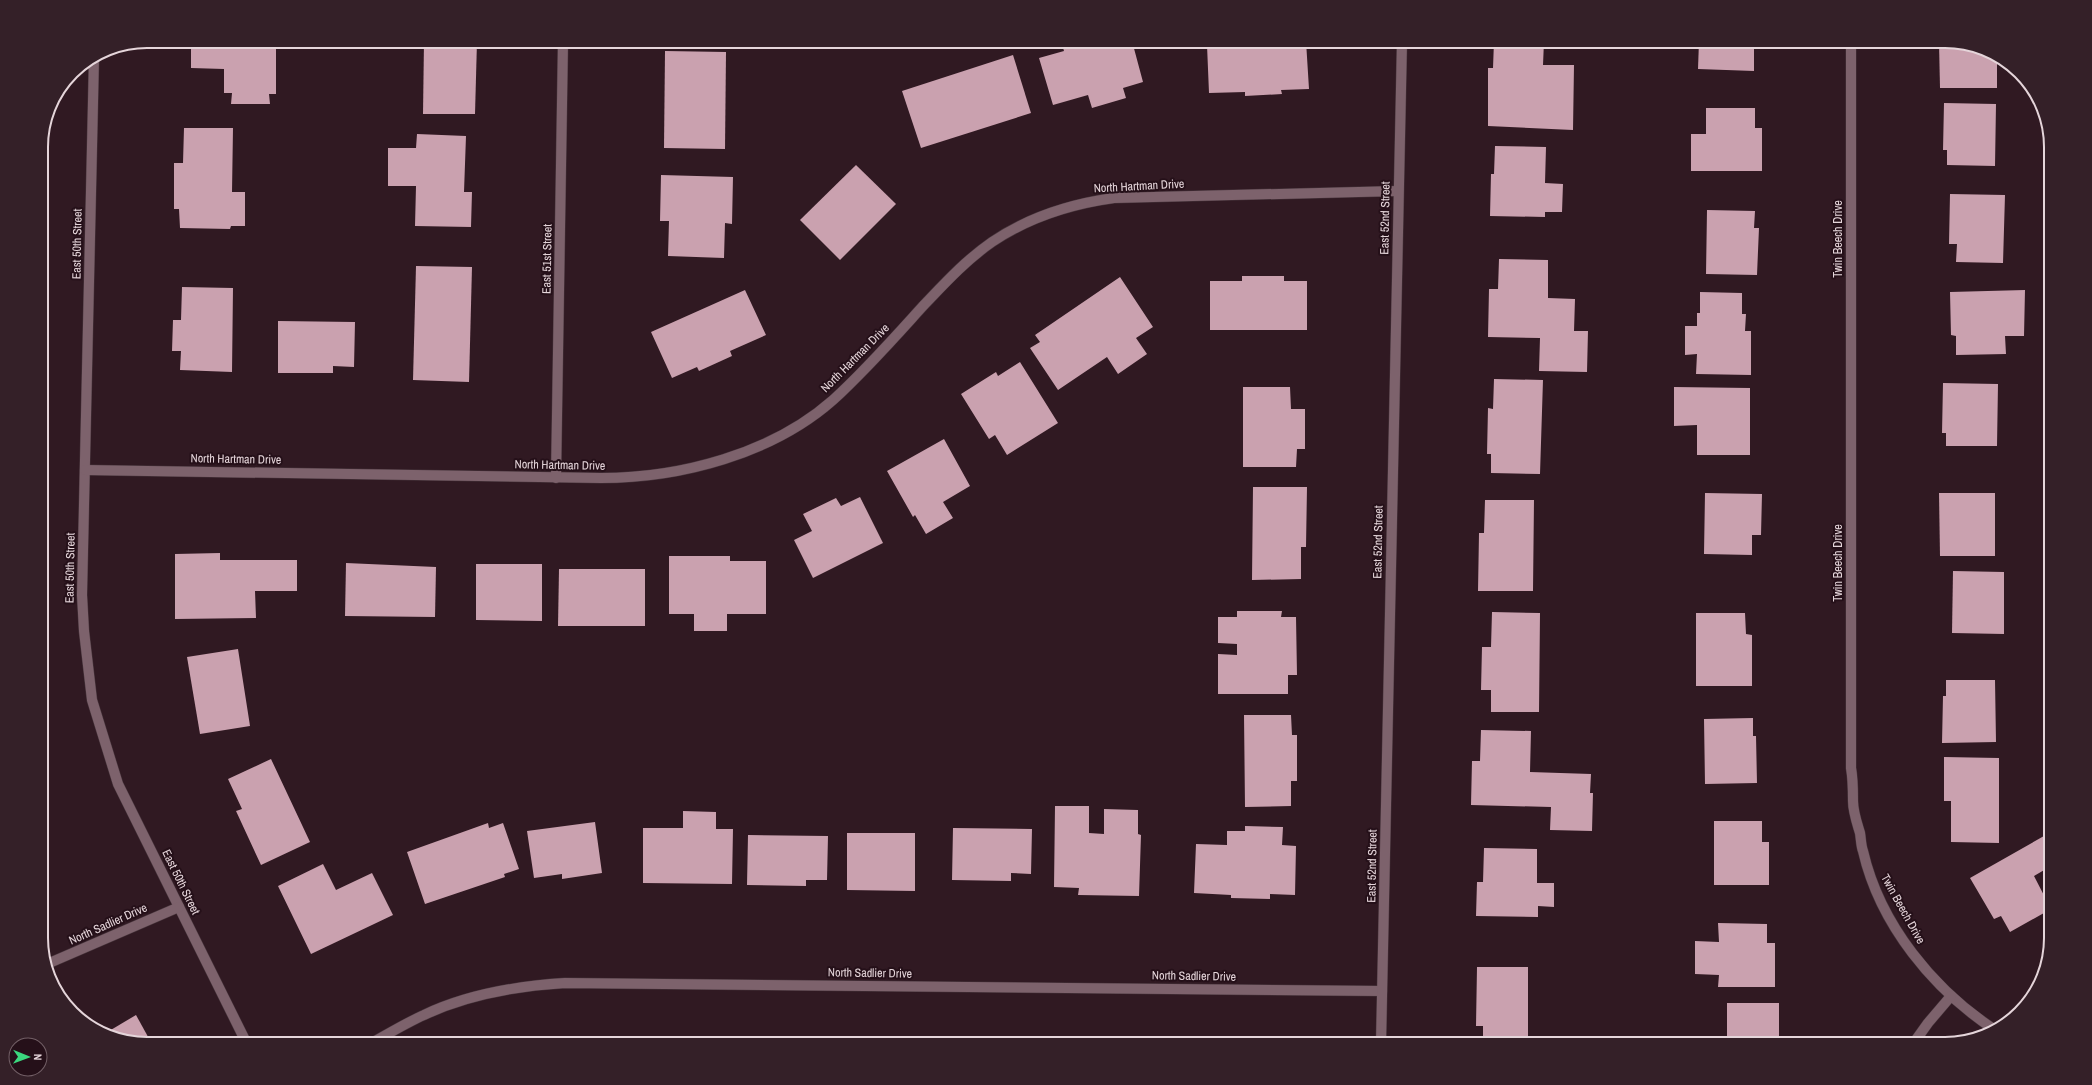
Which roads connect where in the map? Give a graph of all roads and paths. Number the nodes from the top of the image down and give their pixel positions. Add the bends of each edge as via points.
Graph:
1 (564, 48) edge
2 (1402, 48) edge
3 (1851, 48) edge
4 (94, 64) edge
5 (1398, 191) junction
6 (85, 470) junction
7 (556, 478) junction
8 (179, 907) junction
9 (51, 963) edge
10 (1382, 991) junction
11 (1951, 996) junction
12 (1989, 1026) edge
13 (244, 1037) edge
14 (383, 1037) edge
15 (1382, 1037) edge
16 (1918, 1037) edge

1 - 7 street, East 51st Street
2 - 5 street, East 52nd Street
3 - 11 street, Twin Beech Drive via 1853,802 1862,851 1873,884 1905,944 1937,984
4 - 6 street, East 50th Street
5 - 7 street, North Hartman Drive via 1114,198 1077,204 1041,216 1024,223 978,253 950,278 858,377 832,401 772,439 724,460 684,471 637,478
5 - 10 street, East 52nd Street
6 - 7 street, North Hartman Drive
6 - 8 street, East 50th Street via 82,595 92,700 118,784
8 - 9 street, North Sadlier Drive
8 - 13 street, East 50th Street
10 - 14 street, North Sadlier Drive via 565,983 511,989 458,1002 424,1015
10 - 15 street, East 52nd Street
11 - 12 street
11 - 16 street

